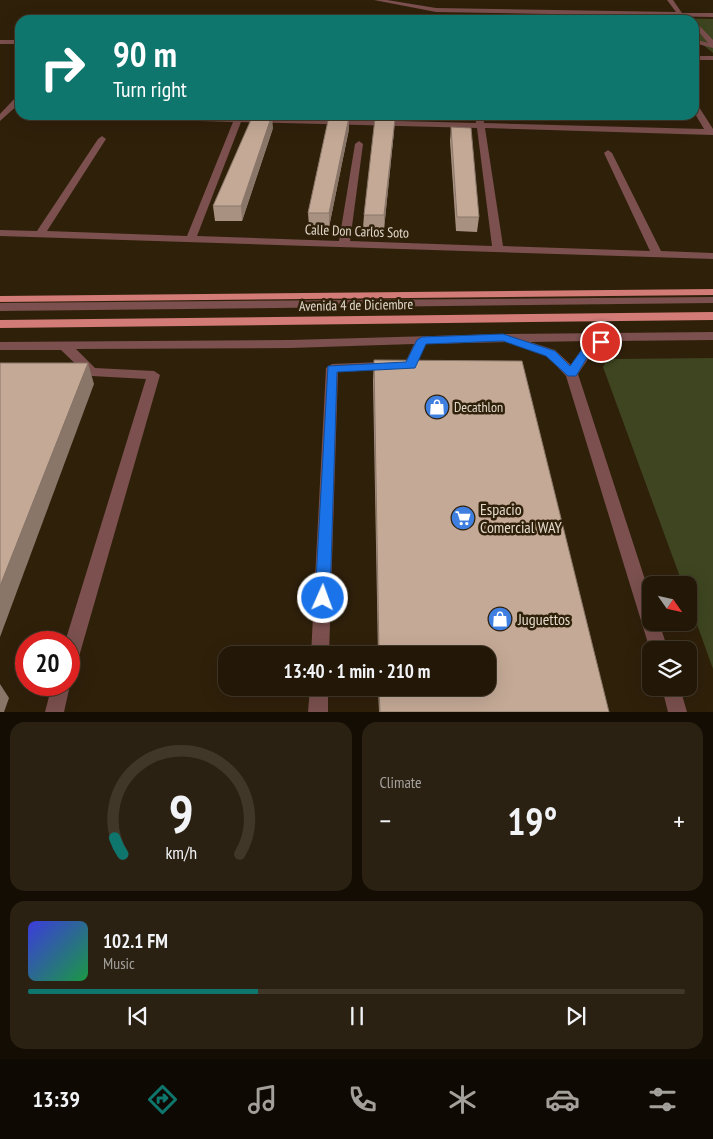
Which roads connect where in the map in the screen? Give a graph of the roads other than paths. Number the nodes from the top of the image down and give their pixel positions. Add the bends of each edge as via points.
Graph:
1 (377, 0) edge
2 (670, 0) edge
3 (625, 13) junction
4 (683, 14) junction
5 (629, 15) edge
6 (713, 15) edge
7 (699, 27) edge
8 (699, 31) edge
9 (704, 32) junction
10 (713, 32) edge
11 (0, 42) edge
12 (15, 42) edge
13 (699, 42) edge
14 (713, 45) edge
15 (699, 58) edge
16 (713, 58) edge
17 (15, 103) edge
18 (699, 113) edge
19 (15, 114) edge
20 (2, 115) edge
21 (239, 120) edge
22 (320, 120) edge
23 (479, 120) edge
24 (480, 126) junction
25 (712, 132) edge
26 (102, 139) dead end
27 (359, 144) dead end
28 (608, 153) dead end
29 (0, 233) edge
30 (40, 234) junction
31 (191, 239) junction
32 (344, 244) junction
33 (498, 249) junction
34 (657, 254) junction
35 (713, 256) edge
36 (713, 292) edge
37 (0, 299) edge
38 (713, 300) edge
39 (713, 305) edge
40 (0, 308) edge
41 (0, 312) edge
42 (713, 316) edge
43 (0, 324) edge
44 (713, 336) edge
45 (611, 337) junction
46 (503, 338) junction
47 (422, 340) junction
48 (0, 346) edge
49 (65, 346) junction
50 (572, 374) junction
51 (78, 631) edge
52 (656, 641) edge
53 (320, 646) edge
54 (58, 696) edge
55 (319, 696) edge
56 (673, 696) edge
57 (54, 712) edge
58 (318, 712) edge
59 (678, 712) edge

1 - 3 street via 436,10
2 - 4 street
3 - 4 street
3 - 5 street
4 - 6 street
7 - 9 street
8 - 9 street
9 - 10 street
9 - 14 street
11 - 12 street
13 - 14 street
15 - 16 street
17 - 20 street
18 - 25 street
19 - 20 street
21 - 31 street
22 - 24 street
23 - 24 street
24 - 25 street
24 - 33 street
26 - 30 street
27 - 32 street
28 - 34 street
29 - 30 street, Calle Don Carlos Soto
30 - 31 street, Calle Don Carlos Soto
31 - 32 street, Calle Don Carlos Soto
32 - 33 street, Calle Don Carlos Soto
33 - 34 street, Calle Don Carlos Soto
34 - 35 street, Calle Don Carlos Soto
36 - 37 main road, Avenida 4 de Diciembre
38 - 40 street
39 - 41 street
42 - 43 main road, Avenida 4 de Diciembre
44 - 45 street
45 - 46 street
45 - 50 street via 590,346
46 - 47 street
46 - 50 street via 550,353
47 - 49 street
47 - 53 street via 410,366 332,368
48 - 49 street
49 - 51 street via 92,372 154,375
50 - 52 street
54 - 57 street
55 - 58 street
56 - 59 street

